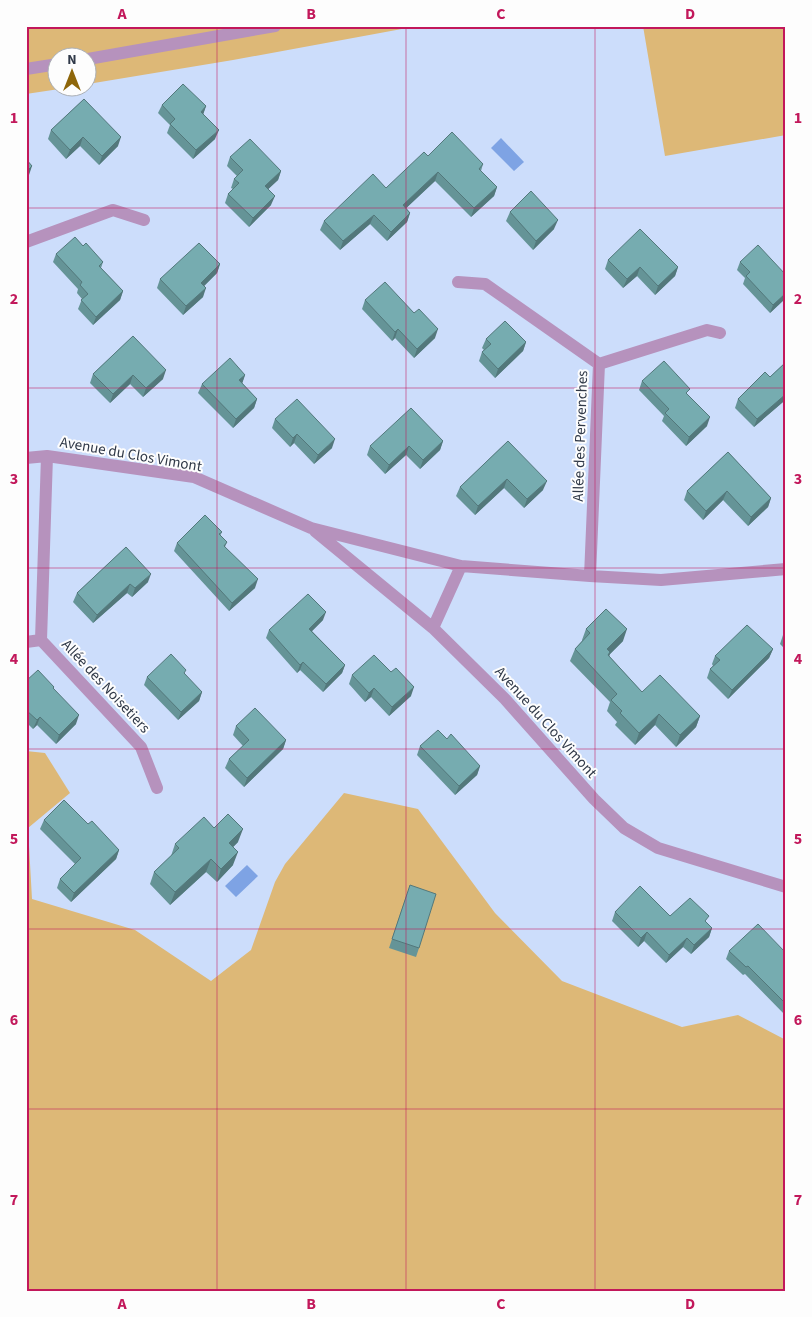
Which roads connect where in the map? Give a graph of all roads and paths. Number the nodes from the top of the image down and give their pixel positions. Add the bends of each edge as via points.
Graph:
1 (275, 26) edge
2 (98, 57) edge
3 (48, 66) edge
4 (26, 69) edge
5 (144, 220) dead end
6 (26, 242) edge
7 (458, 282) dead end
8 (720, 333) dead end
9 (599, 364) junction
10 (47, 456) junction
11 (26, 458) edge
12 (311, 528) junction
13 (461, 566) junction
14 (786, 569) edge
15 (590, 576) junction
16 (433, 628) junction
17 (41, 640) junction
18 (26, 642) edge
19 (157, 788) dead end
20 (786, 887) edge

1 - 2 street
3 - 4 street
5 - 6 street via 113,210
7 - 9 street via 485,284
8 - 9 street, Allée des Pervenches via 707,330
9 - 15 street, Allée des Pervenches
10 - 11 street, Avenue du Clos Vimont
10 - 12 street, Avenue du Clos Vimont via 194,478
10 - 17 street, Allée des Noisetiers
12 - 13 street, Avenue du Clos Vimont
12 - 16 street, Avenue du Clos Vimont
13 - 15 street, Avenue du Clos Vimont
13 - 16 street
14 - 15 street, Avenue du Clos Vimont via 661,580
16 - 20 street, Avenue du Clos Vimont via 506,699 594,799 624,828 658,848
17 - 18 street
17 - 19 street, Allée des Noisetiers via 140,747

